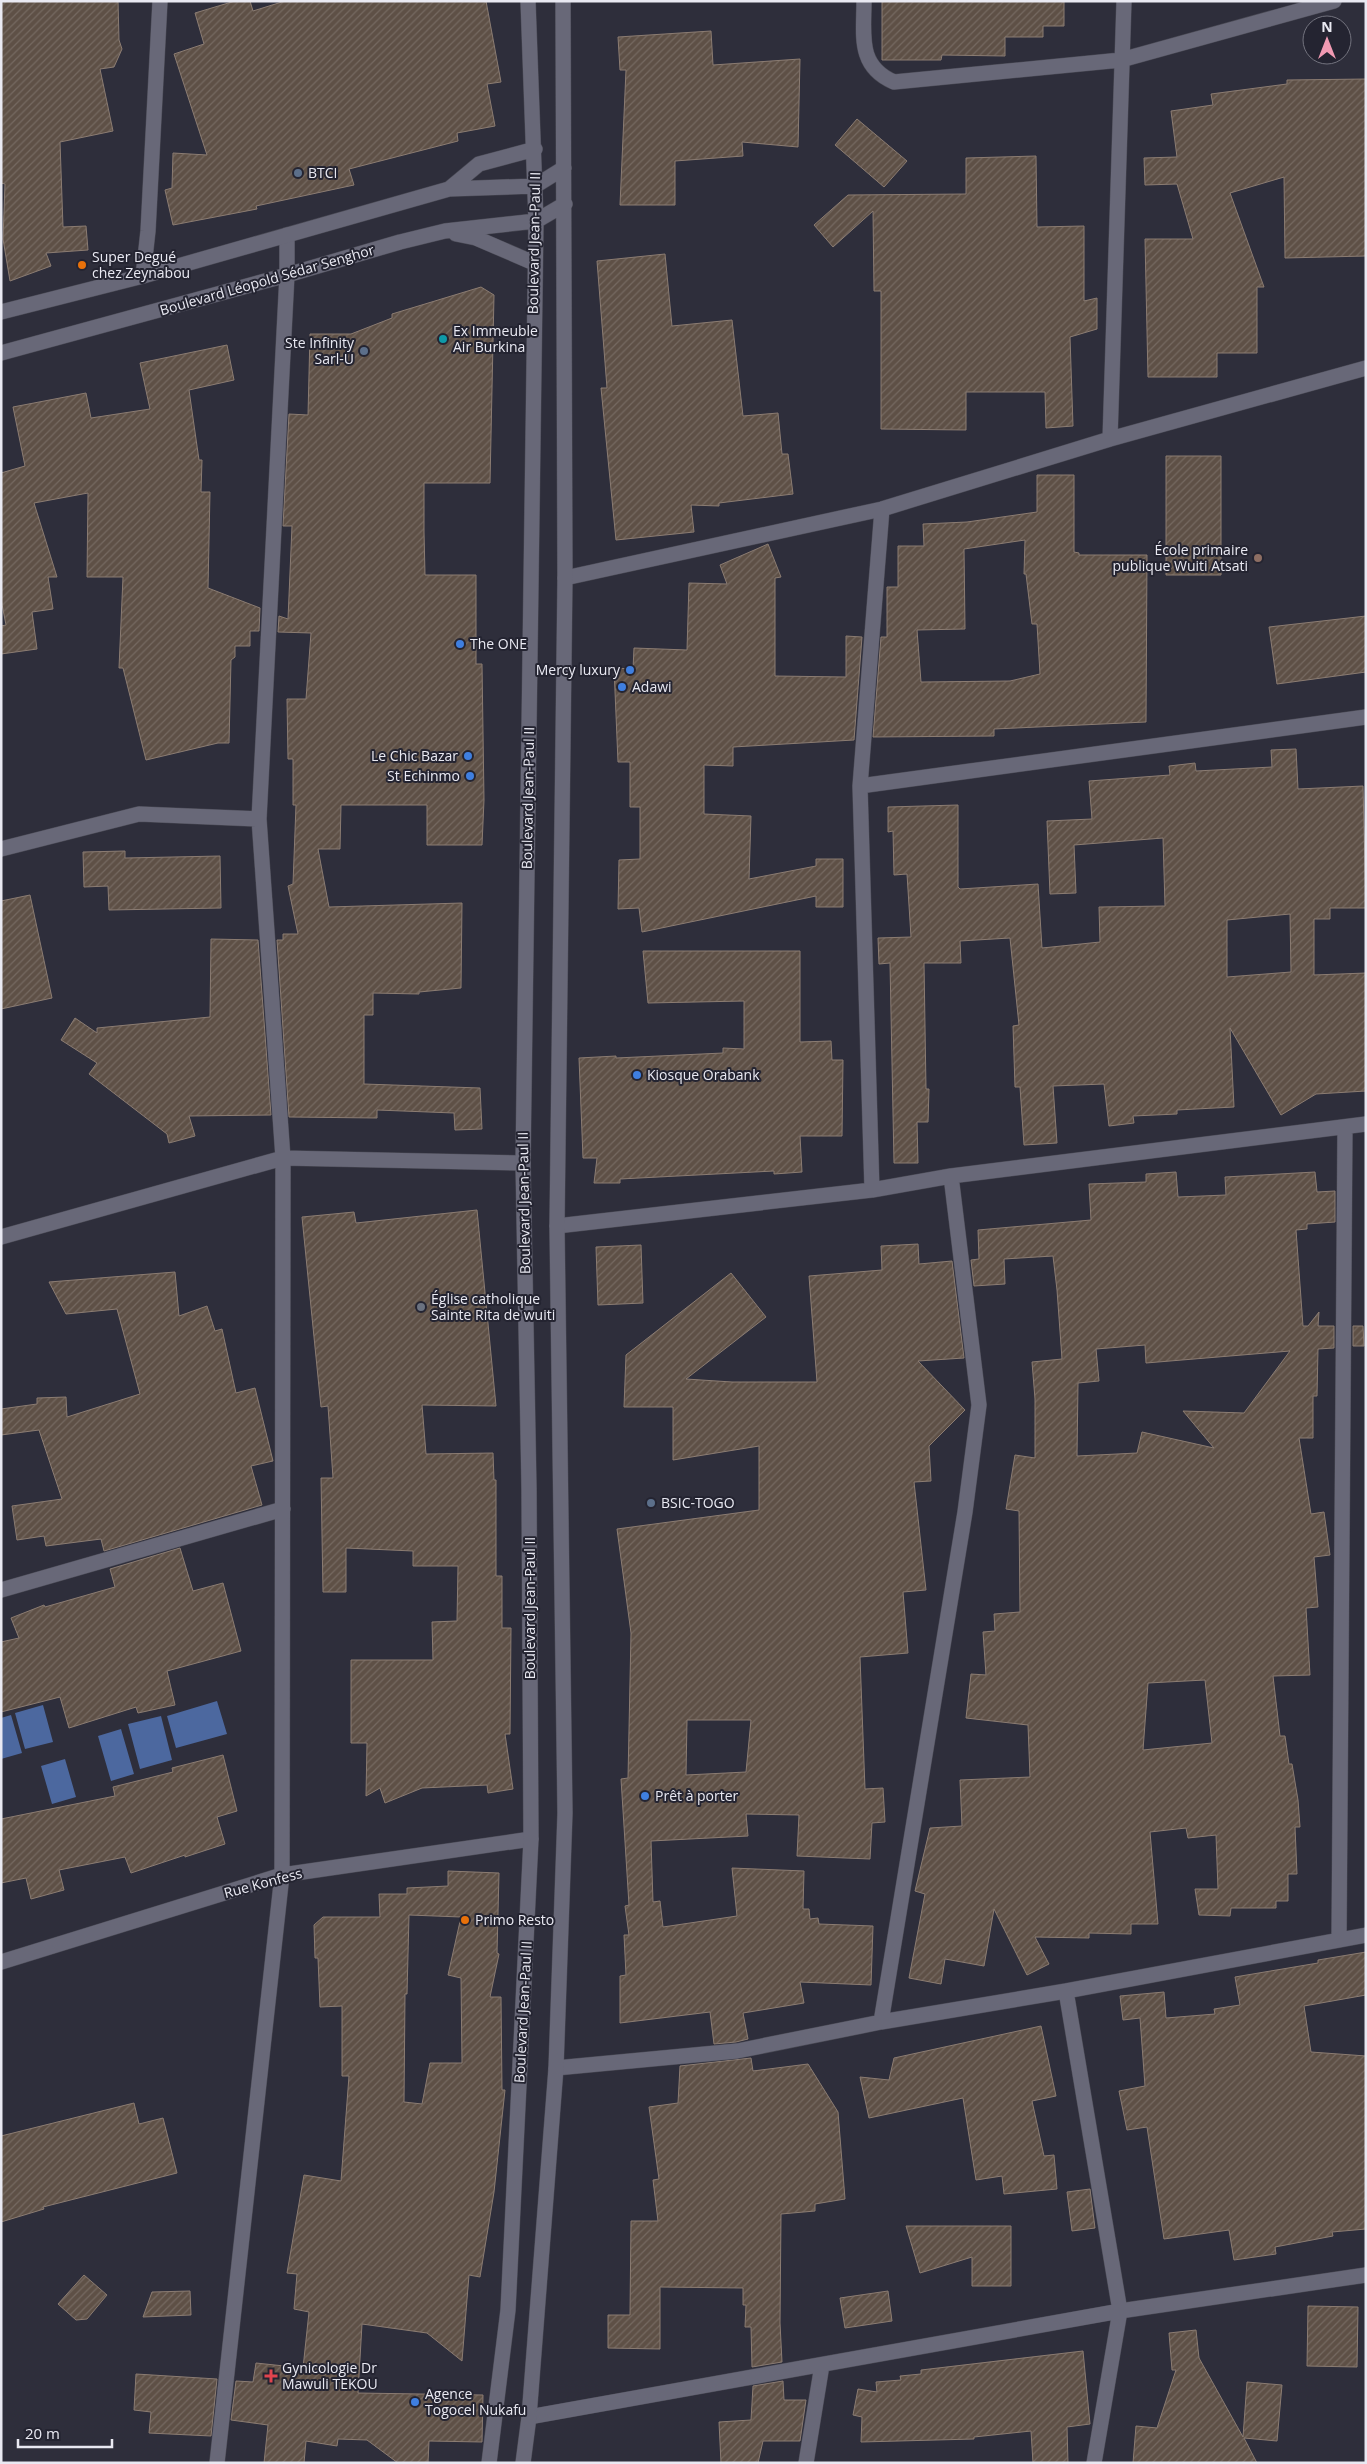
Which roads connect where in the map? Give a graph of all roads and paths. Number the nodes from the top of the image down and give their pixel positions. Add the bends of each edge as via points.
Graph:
1 (160, 1) edge
2 (528, 1) edge
3 (563, 1) edge
4 (864, 1) edge
5 (1124, 1) edge
6 (1334, 1) edge
7 (1122, 60) junction
8 (535, 149) junction
9 (564, 168) junction
10 (535, 186) junction
11 (450, 189) junction
12 (565, 204) junction
13 (536, 221) junction
14 (445, 231) junction
15 (287, 235) junction
16 (534, 263) junction
17 (287, 275) junction
18 (143, 276) junction
19 (1, 312) edge
20 (1, 353) edge
21 (1366, 368) edge
22 (1110, 439) junction
23 (882, 509) junction
24 (565, 578) junction
25 (1366, 717) edge
26 (860, 786) junction
27 (259, 819) junction
28 (1, 849) edge
29 (1366, 1124) edge
30 (1345, 1127) junction
31 (283, 1158) junction
32 (523, 1163) junction
33 (951, 1176) junction
34 (872, 1190) junction
35 (557, 1226) junction
36 (1, 1237) edge
37 (283, 1509) junction
38 (1, 1590) edge
39 (532, 1839) junction
40 (282, 1875) junction
41 (1366, 1935) edge
42 (1339, 1940) junction
43 (1, 1962) edge
44 (1066, 1991) junction
45 (881, 2022) junction
46 (556, 2068) junction
47 (1366, 2275) edge
48 (1120, 2311) junction
49 (822, 2365) junction
50 (529, 2417) junction
51 (217, 2463) edge
52 (489, 2463) edge
53 (523, 2463) edge
54 (806, 2463) edge
55 (1094, 2463) edge

1 - 18 street
2 - 8 street, Boulevard Jean-Paul II
3 - 9 street, Boulevard Jean-Paul II
4 - 7 street via 867,60 883,78 894,82
5 - 7 street
6 - 7 street
7 - 22 street
8 - 10 street, Boulevard Jean-Paul II
8 - 11 street via 479,164
9 - 10 street
9 - 12 street, Boulevard Jean-Paul II
10 - 11 street
10 - 13 street, Boulevard Jean-Paul II
11 - 15 street
12 - 13 street
12 - 24 street, Boulevard Jean-Paul II
13 - 14 street, Boulevard Léopold Sédar Senghor
13 - 16 street, Boulevard Jean-Paul II
14 - 16 street via 476,238
14 - 17 street, Boulevard Léopold Sédar Senghor
15 - 17 street
15 - 18 street
16 - 32 street, Boulevard Jean-Paul II
17 - 20 street, Boulevard Léopold Sédar Senghor
17 - 27 street
18 - 19 street
21 - 22 street
22 - 23 street
23 - 24 street
23 - 26 street
24 - 35 street, Boulevard Jean-Paul II
25 - 26 street
26 - 34 street
27 - 28 street via 139,814
27 - 31 street
29 - 30 street
30 - 33 street
30 - 42 street
31 - 32 street
31 - 36 street
31 - 37 street
32 - 39 street, Boulevard Jean-Paul II
33 - 34 street
33 - 45 street via 979,1404 965,1512
34 - 35 street
35 - 46 street, Boulevard Jean-Paul II via 565,1813
37 - 38 street
37 - 40 street
39 - 40 street, Rue Konfess
39 - 52 street, Boulevard Jean-Paul II via 508,2310
40 - 43 street, Rue Konfess
40 - 51 street
41 - 42 street
42 - 44 street
44 - 45 street
44 - 48 street
45 - 46 street via 738,2051
46 - 50 street, Boulevard Jean-Paul II
47 - 48 street
48 - 49 street
48 - 55 street
49 - 50 street
49 - 54 street
50 - 53 street, Boulevard Jean-Paul II

